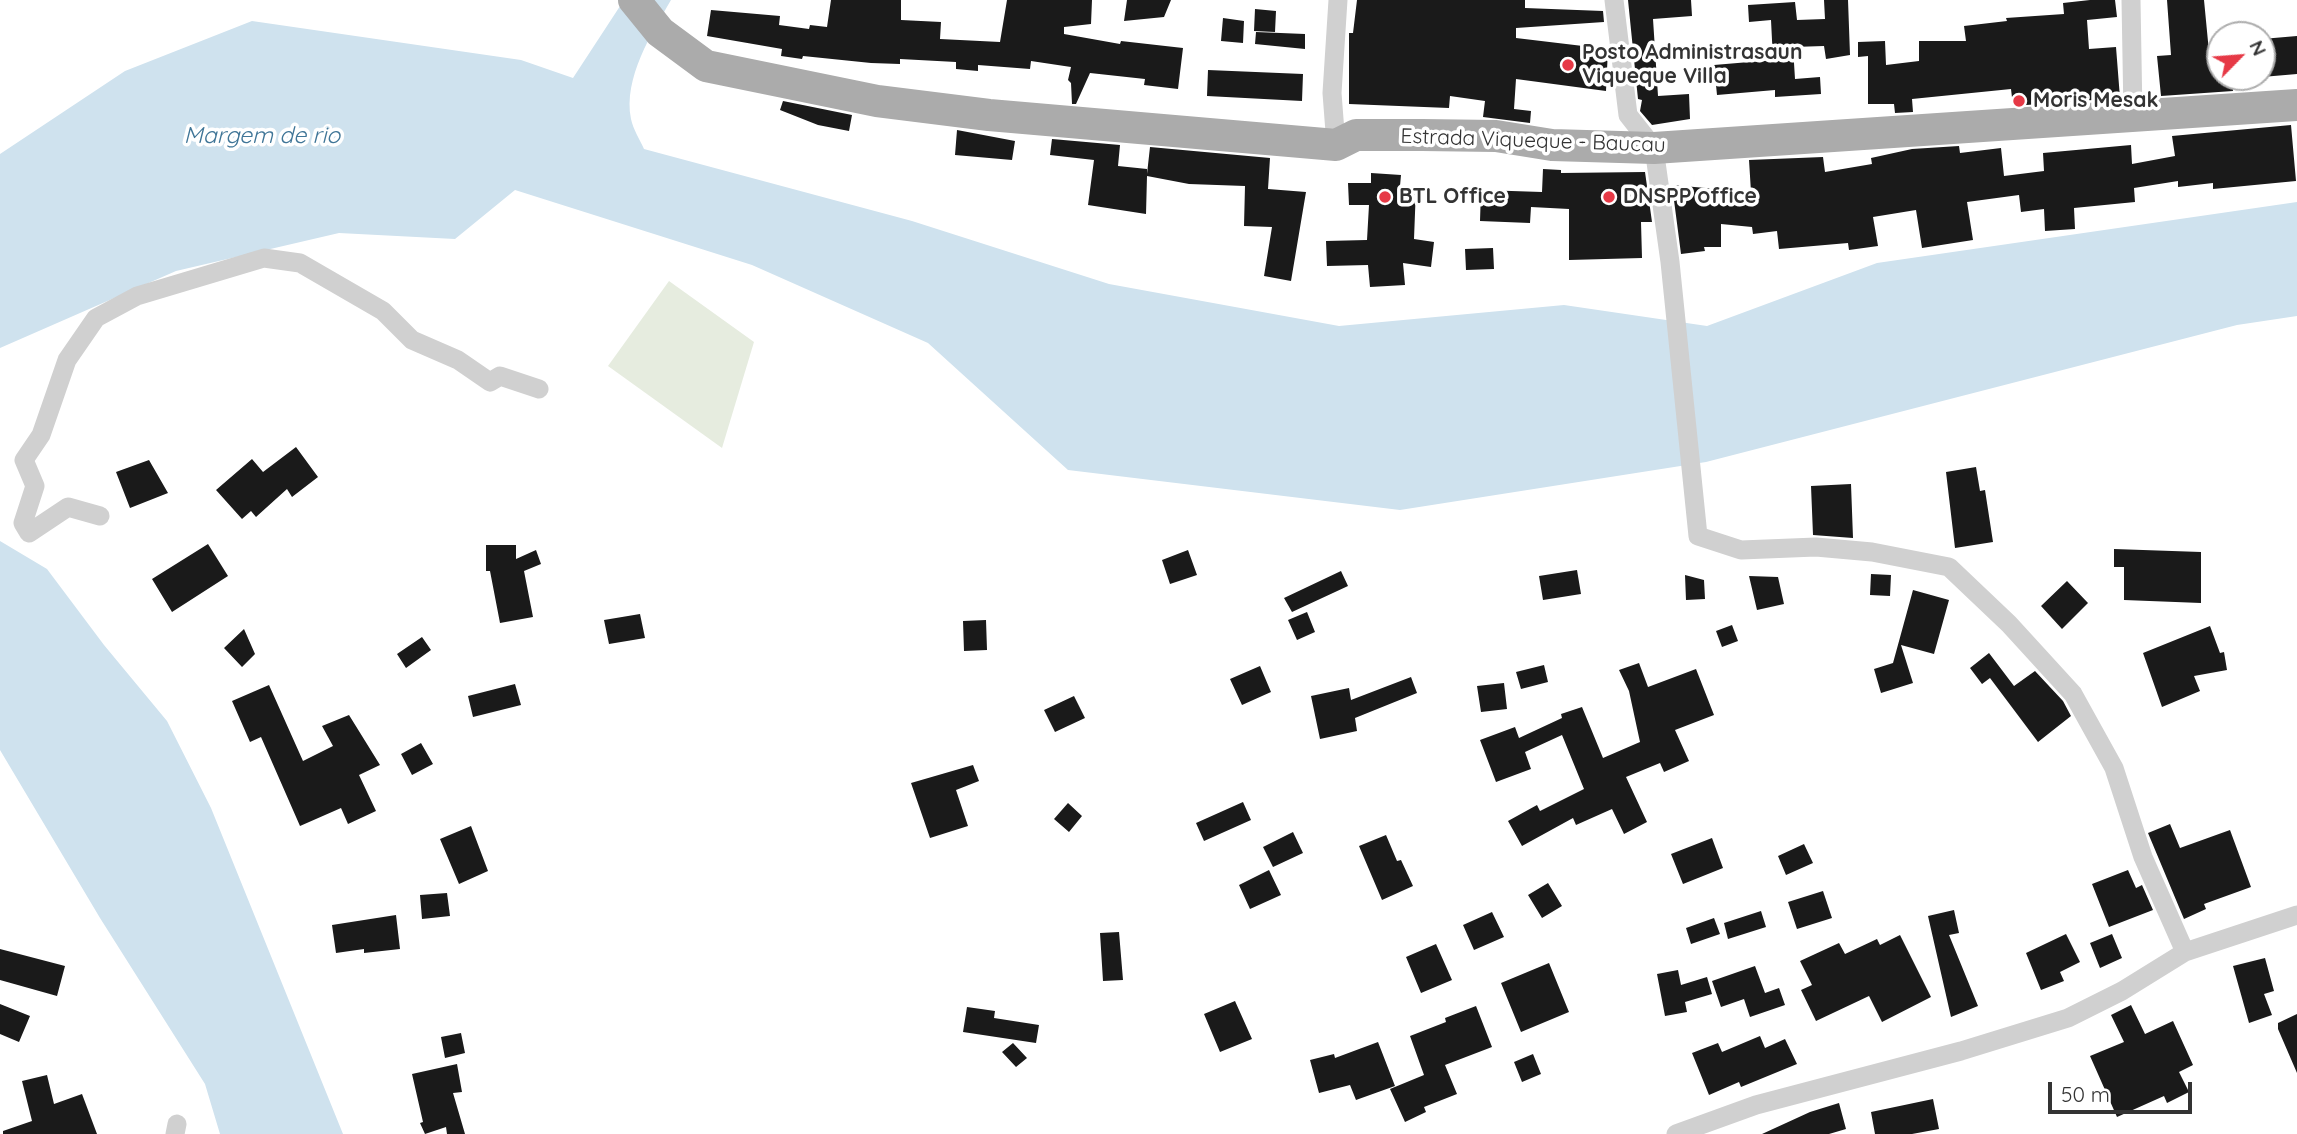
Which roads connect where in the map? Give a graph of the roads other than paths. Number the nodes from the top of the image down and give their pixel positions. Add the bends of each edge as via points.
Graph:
1 (635, 0) edge
2 (1338, 0) edge
3 (1614, 0) edge
4 (2131, 0) edge
5 (2297, 105) edge
6 (2133, 115) junction
7 (1336, 145) junction
8 (1654, 148) junction
9 (539, 389) dead end
10 (100, 516) dead end
11 (2297, 915) edge
12 (2185, 952) junction
13 (1676, 1134) edge

1 - 7 main road, Estrada Viqueque - Baucau via 660,32 706,66 877,101
2 - 7 street via 1332,93
3 - 8 street via 1629,115
4 - 6 street
5 - 6 main road, Estrada Viqueque - Baucau
6 - 8 main road, Estrada Viqueque - Baucau
7 - 8 main road, Estrada Viqueque - Baucau via 1356,135 1422,135
8 - 12 street via 1698,536 1741,550 1815,547 1949,567 2010,624 2073,694 2114,768 2143,857
9 - 10 street via 500,376 490,382 458,360 412,340 383,311 300,263 264,258 210,273 137,296 96,318 67,360 41,435 24,460 35,486 23,523 29,533 68,507
11 - 12 street
12 - 13 street via 2067,1018 1756,1105

